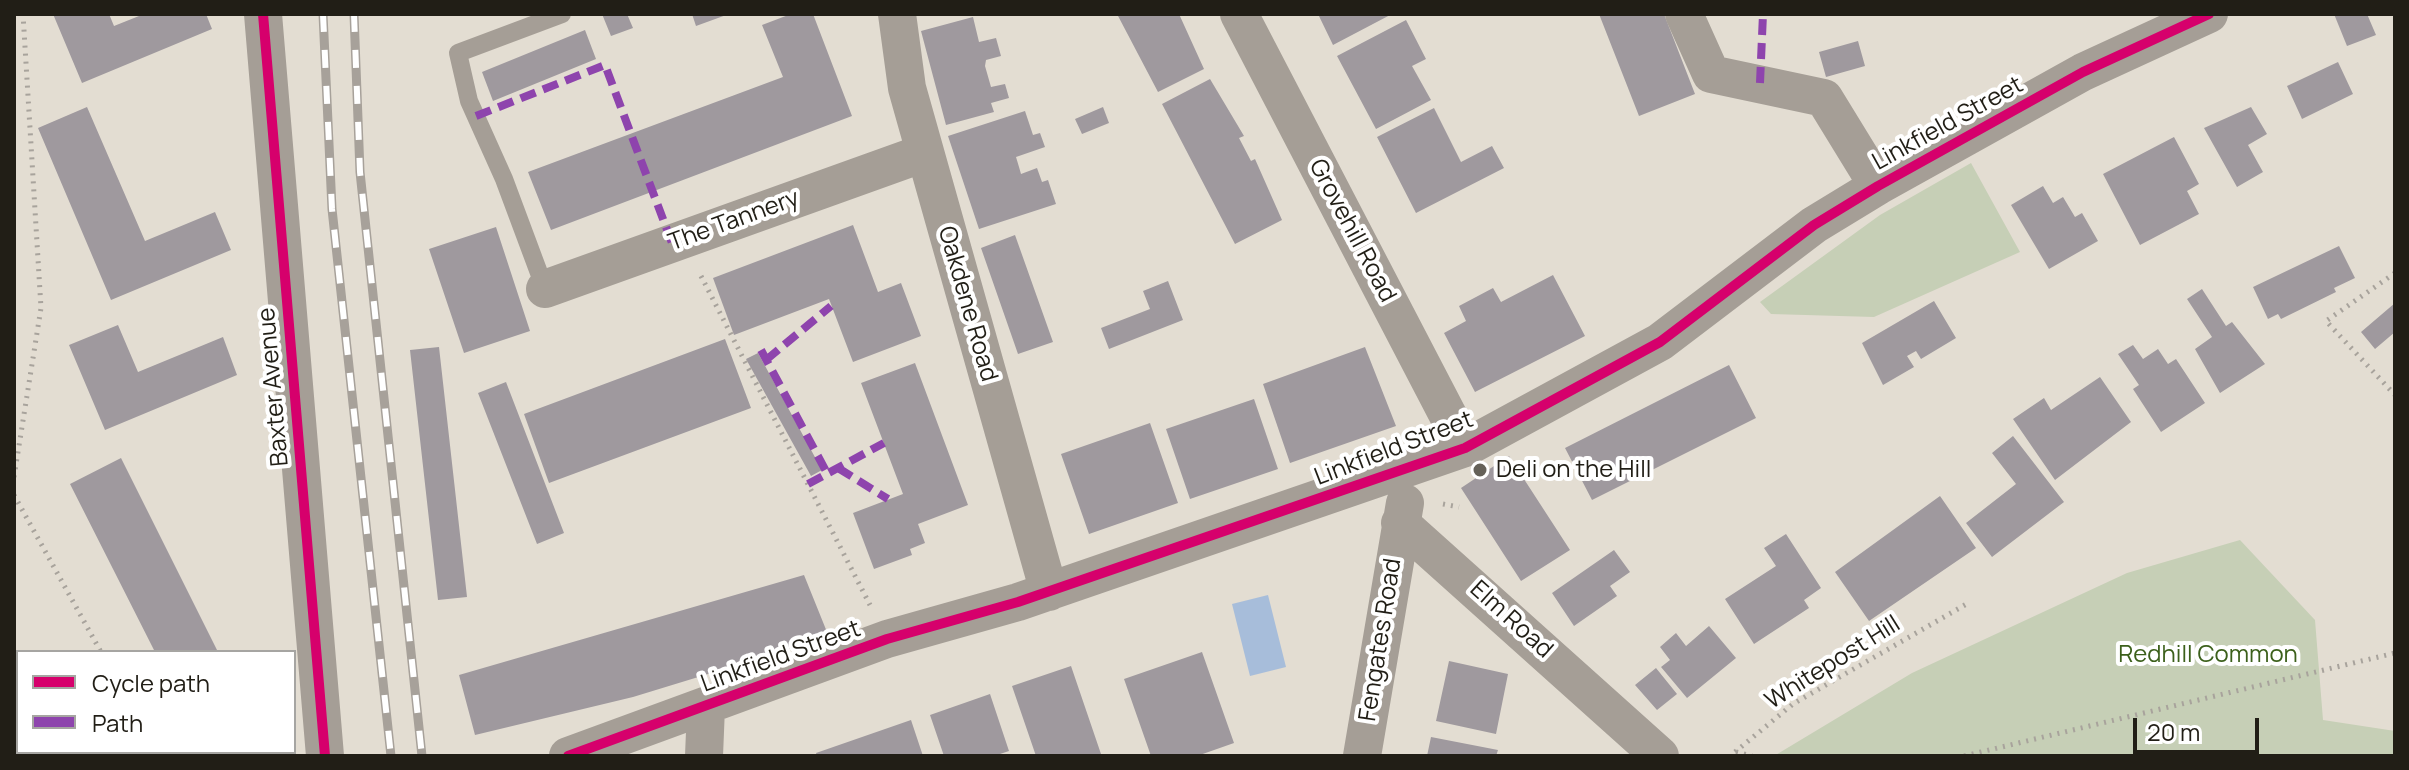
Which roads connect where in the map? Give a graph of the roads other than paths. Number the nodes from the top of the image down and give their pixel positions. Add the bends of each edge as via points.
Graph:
1 (263, 14) edge
2 (562, 14) edge
3 (897, 14) edge
4 (1239, 14) edge
5 (1684, 14) edge
6 (2209, 14) edge
7 (924, 153) junction
8 (1878, 186) junction
9 (545, 289) joint
10 (1465, 448) junction
11 (1410, 469) junction
12 (1400, 523) junction
13 (1049, 592) junction
14 (706, 707) junction
15 (325, 756) edge
16 (568, 756) edge
17 (704, 756) edge
18 (1362, 756) edge
19 (1660, 756) edge

1 - 15 street, Baxter Avenue
2 - 9 lane via 458,53 469,101
3 - 7 street, Oakdene Road via 900,56
4 - 10 street, Grovehill Road
5 - 8 street via 1711,74 1824,98
6 - 8 street, Linkfield Street via 2083,72
7 - 9 street, The Tannery
7 - 13 street, Oakdene Road
8 - 10 street, Linkfield Street via 1814,225 1660,342
10 - 11 street, Linkfield Street
11 - 12 street
11 - 13 street, Linkfield Street
12 - 18 street, Fengates Road
12 - 19 street, Elm Road
13 - 14 street, Linkfield Street via 887,639
14 - 16 street, Linkfield Street
14 - 17 street

